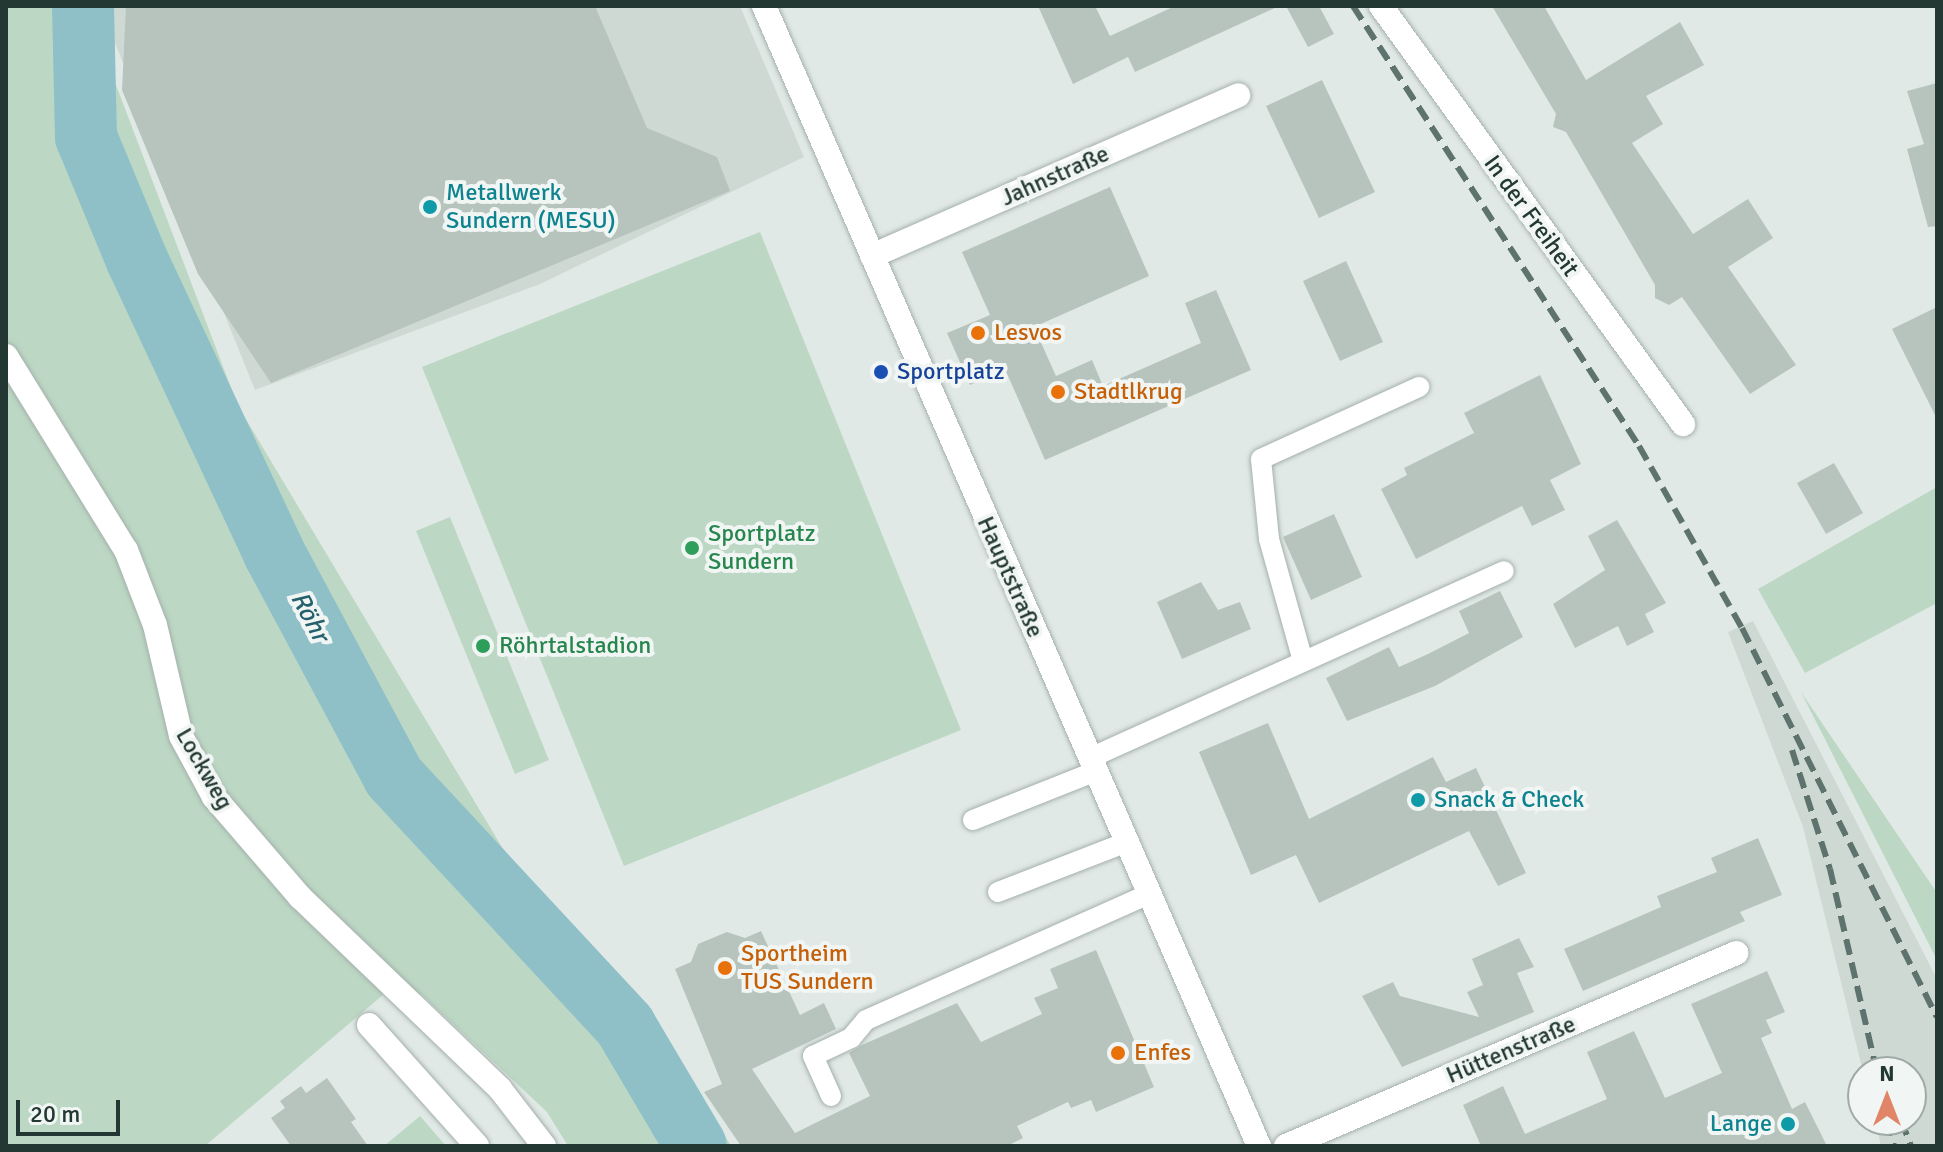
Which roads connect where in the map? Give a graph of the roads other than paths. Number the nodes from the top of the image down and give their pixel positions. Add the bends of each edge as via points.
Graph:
1 (764, 6) edge
2 (1381, 6) edge
3 (1238, 95) dead end
4 (872, 256) junction
5 (6, 356) edge
6 (1419, 387) dead end
7 (1683, 424) dead end
8 (1504, 571) dead end
9 (1303, 661) junction
10 (1093, 765) junction
11 (973, 820) dead end
12 (1127, 842) junction
13 (998, 892) dead end
14 (1149, 894) junction
15 (1736, 953) dead end
16 (369, 1025) dead end
17 (831, 1096) dead end
18 (477, 1146) edge
19 (544, 1146) edge
20 (1259, 1146) edge
21 (1286, 1146) edge

1 - 4 street, Hauptstraße
2 - 7 street, In der Freiheit
3 - 4 street, Jahnstraße
4 - 10 street, Hauptstraße
5 - 19 street, Lockweg via 126,550 155,625 181,736 214,797 300,897 500,1089
6 - 9 lane via 1261,459 1269,539
8 - 9 lane
9 - 10 lane
10 - 11 lane
10 - 12 street, Hauptstraße
12 - 13 lane
12 - 14 street, Hauptstraße
14 - 17 lane via 866,1020 851,1038 813,1056
14 - 20 street, Hauptstraße
15 - 21 street, Hüttenstraße
16 - 18 street

